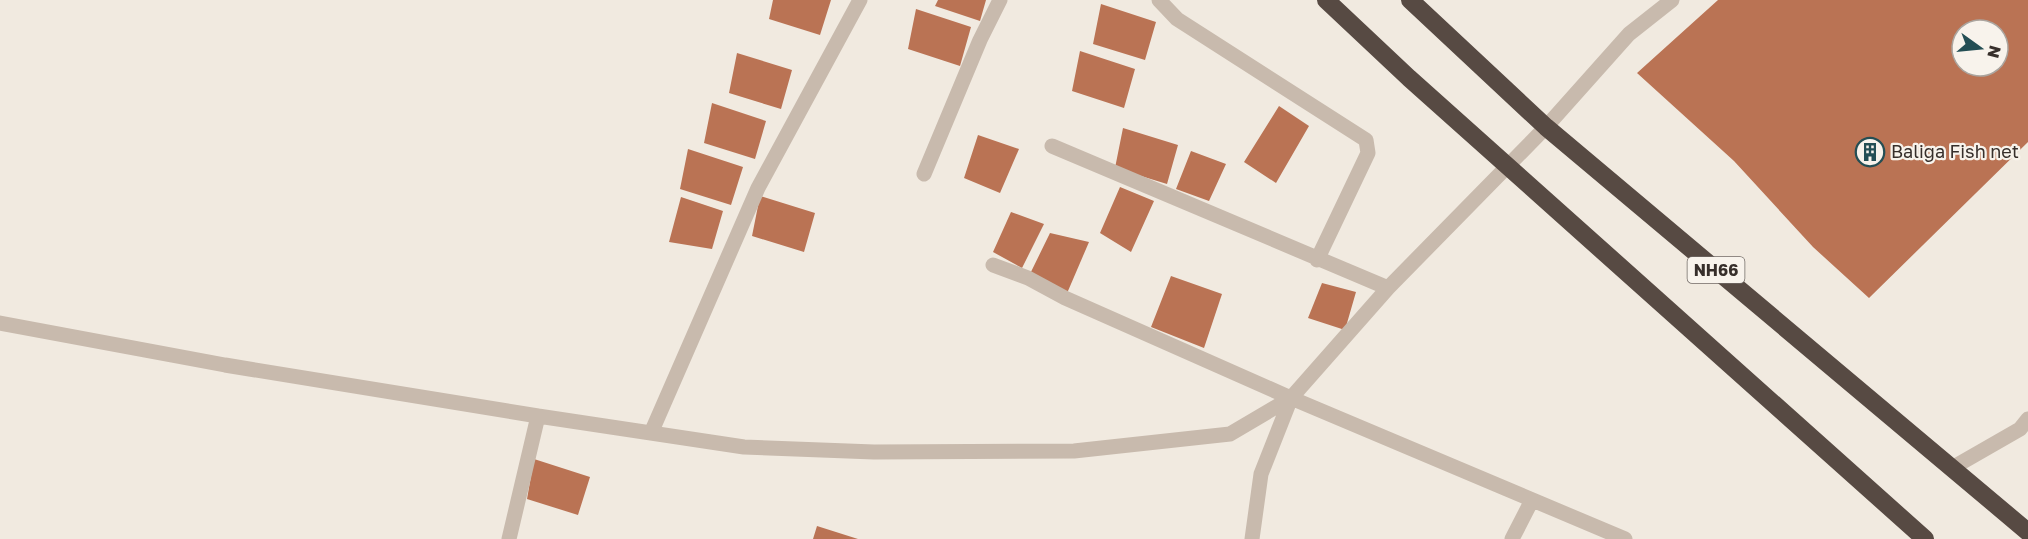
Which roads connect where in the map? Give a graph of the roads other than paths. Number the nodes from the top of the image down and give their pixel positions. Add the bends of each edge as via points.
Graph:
1 (860, 0) edge
2 (1000, 0) edge
3 (1159, 0) edge
4 (1326, 0) edge
5 (1410, 0) edge
6 (1672, 0) edge
7 (1546, 127) junction
8 (1052, 146) dead end
9 (1507, 164) junction
10 (924, 174) dead end
11 (1317, 260) junction
12 (993, 265) dead end
13 (1388, 288) junction
14 (0, 323) edge
15 (1291, 398) junction
16 (538, 416) junction
17 (2028, 419) edge
18 (651, 433) junction
19 (1952, 468) junction
20 (1532, 500) junction
21 (2028, 532) edge
22 (509, 539) edge
23 (1252, 539) edge
24 (1512, 539) edge
25 (1625, 539) edge
26 (1925, 539) edge

1 - 18 street via 758,188
2 - 10 street
3 - 11 street via 1178,19 1366,140 1368,153
4 - 9 highway
5 - 7 highway, NH66
6 - 7 street via 1629,34
7 - 9 street
7 - 19 highway, NH66
8 - 11 street
9 - 13 street
9 - 26 highway
11 - 13 street
12 - 15 street
13 - 15 street
14 - 16 street via 225,365
15 - 18 street via 1230,434 1074,451 874,452 756,447
15 - 20 street
15 - 23 street via 1261,474
16 - 18 street
16 - 22 street
17 - 19 street via 2020,429
19 - 21 highway, NH66
20 - 24 street
20 - 25 street

